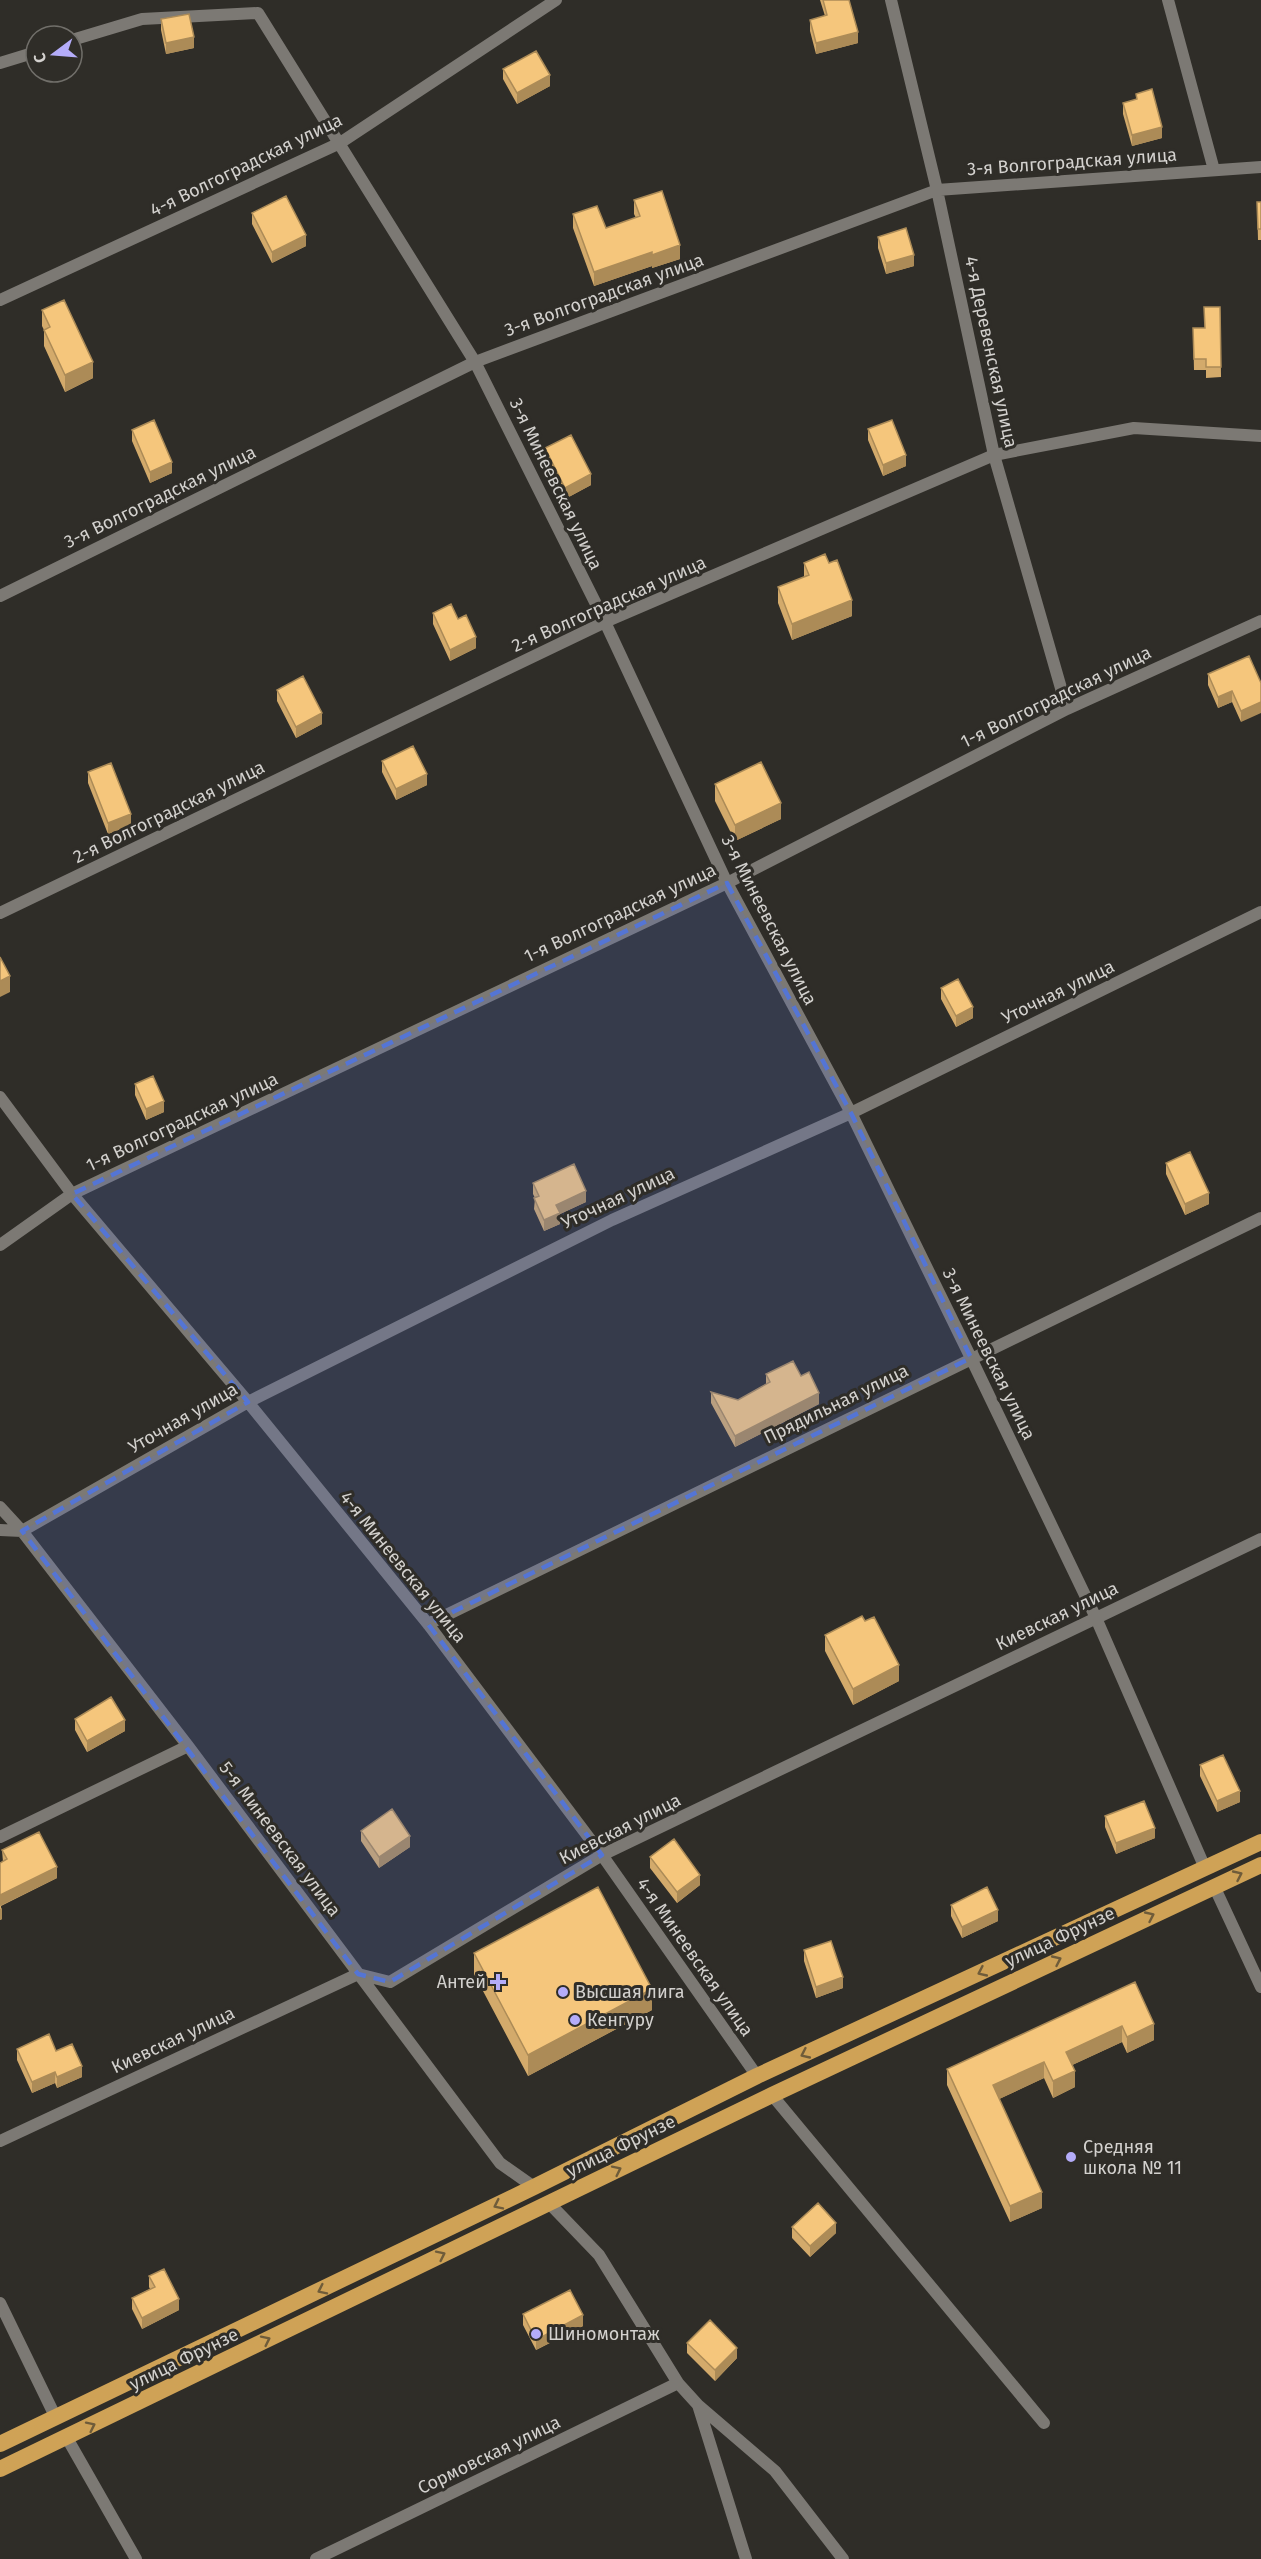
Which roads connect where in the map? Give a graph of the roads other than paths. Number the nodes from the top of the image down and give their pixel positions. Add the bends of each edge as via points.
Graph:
1 (556, 0) edge
2 (891, 0) edge
3 (1168, 0) edge
4 (84, 36) edge
5 (24, 56) edge
6 (0, 63) edge
7 (340, 143) junction
8 (1261, 167) edge
9 (1214, 170) junction
10 (937, 190) junction
11 (0, 300) edge
12 (475, 362) junction
13 (1261, 436) edge
14 (994, 455) junction
15 (0, 596) edge
16 (1261, 621) edge
17 (605, 622) junction
18 (1067, 709) junction
19 (727, 883) junction
20 (1261, 912) edge
21 (0, 913) edge
22 (0, 1097) edge
23 (851, 1113) junction
24 (72, 1194) junction
25 (1261, 1218) edge
26 (0, 1245) edge
27 (971, 1358) junction
28 (248, 1402) junction
29 (0, 1507) edge
30 (0, 1530) edge
31 (22, 1531) junction
32 (1261, 1539) edge
33 (1096, 1618) junction
34 (428, 1624) junction
35 (188, 1746) junction
36 (0, 1837) edge
37 (1261, 1842) edge
38 (602, 1855) junction
39 (1261, 1865) edge
40 (1205, 1868) junction
41 (1214, 1886) junction
42 (358, 1974) junction
43 (1261, 1987) edge
44 (757, 2076) junction
45 (772, 2095) junction
46 (0, 2141) edge
47 (534, 2187) junction
48 (549, 2202) junction
49 (0, 2303) edge
50 (678, 2383) junction
51 (698, 2405) junction
52 (56, 2418) junction
53 (1044, 2423) dead end
54 (67, 2438) junction
55 (0, 2444) edge
56 (0, 2469) edge
57 (136, 2559) edge
58 (316, 2559) edge
59 (746, 2559) edge
60 (843, 2559) edge

1 - 7 street, 4-я Волгоградская улица
2 - 10 street, 4-я Деревенская улица
3 - 9 street
4 - 7 street, 3-я Минеевская улица via 142,19 258,13
5 - 6 street
7 - 11 street, 4-я Волгоградская улица
7 - 12 street, 3-я Минеевская улица
8 - 9 street, 3-я Волгоградская улица
9 - 10 street, 3-я Волгоградская улица
10 - 12 street, 3-я Волгоградская улица
10 - 14 street, 4-я Деревенская улица
12 - 15 street, 3-я Волгоградская улица
12 - 17 street, 3-я Минеевская улица
13 - 14 street, 2-я Волгоградская улица via 1134,428
14 - 17 street, 2-я Волгоградская улица
14 - 18 street, 4-я Деревенская улица
16 - 18 street, 1-я Волгоградская улица
17 - 19 street, 3-я Минеевская улица
17 - 21 street, 2-я Волгоградская улица
18 - 19 street, 1-я Волгоградская улица
19 - 23 street, 3-я Минеевская улица
19 - 24 street, 1-я Волгоградская улица
20 - 23 street, Уточная улица
22 - 24 street, 4-я Минеевская улица
23 - 27 street, 3-я Минеевская улица
23 - 28 street, Уточная улица via 612,1220
24 - 26 street, 1-я Волгоградская улица
24 - 28 street, 4-я Минеевская улица
25 - 27 street, Прядильная улица
27 - 33 street, 3-я Минеевская улица
27 - 34 street, Прядильная улица
28 - 31 street, Уточная улица
28 - 34 street, 4-я Минеевская улица
29 - 31 street, 5-я Минеевская улица
30 - 31 street
31 - 35 street, 5-я Минеевская улица
32 - 33 street, Киевская улица
33 - 38 street, Киевская улица
33 - 40 street, 3-я Минеевская улица
34 - 38 street, 4-я Минеевская улица
35 - 36 street
35 - 42 street, 5-я Минеевская улица
37 - 40 highway, улица Фрунзе
38 - 42 street, Киевская улица via 390,1982
38 - 44 street, 4-я Минеевская улица
41 -> 39 highway, улица Фрунзе
40 - 41 highway
40 -> 44 highway, улица Фрунзе
41 - 43 street
45 -> 41 highway, улица Фрунзе
42 - 46 street, Киевская улица
42 - 47 street, 5-я Минеевская улица via 500,2163
44 - 45 highway
44 - 47 highway, улица Фрунзе
48 -> 45 highway, улица Фрунзе
45 - 53 street
47 - 48 highway
47 -> 52 highway, улица Фрунзе
48 - 50 street via 599,2255
54 -> 48 highway, улица Фрунзе
49 - 52 street
50 - 51 street
50 - 58 street, Сормовская улица
51 - 59 street
51 - 60 street via 775,2471
52 - 54 highway
52 - 55 highway, улица Фрунзе
54 - 56 highway, улица Фрунзе
54 - 57 street

